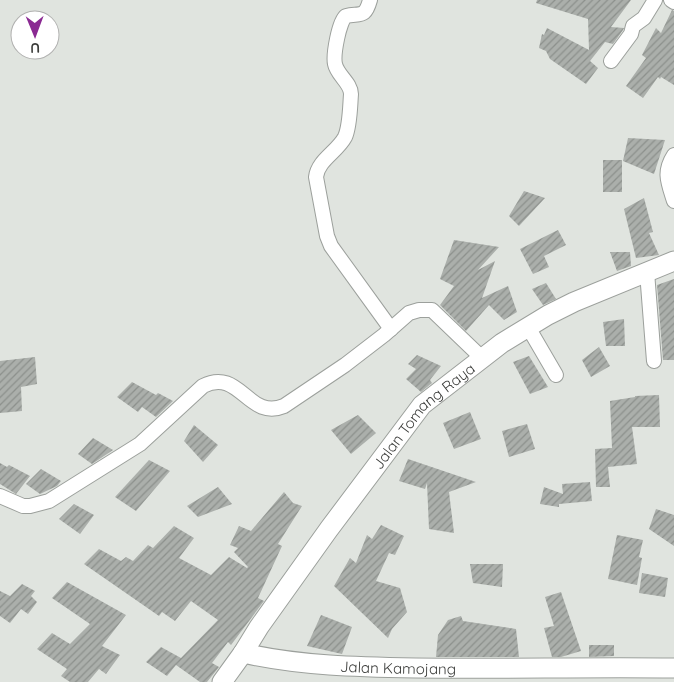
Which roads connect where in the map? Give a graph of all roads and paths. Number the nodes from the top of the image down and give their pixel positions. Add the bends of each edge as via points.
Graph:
1 (370, 0) edge
2 (655, 0) edge
3 (670, 0) edge
4 (674, 2) edge
5 (611, 61) dead end
6 (674, 155) edge
7 (674, 201) edge
8 (674, 261) edge
9 (647, 272) junction
10 (528, 327) junction
11 (391, 329) junction
12 (482, 358) junction
13 (654, 360) dead end
14 (556, 375) dead end
15 (0, 496) edge
16 (243, 654) junction
17 (674, 668) edge
18 (222, 682) edge

1 - 11 street via 365,13 346,16 340,24 334,62 351,90 347,130 320,166 316,177 331,246
2 - 5 street via 644,18 633,26 631,34
3 - 4 street
6 - 7 street via 668,165 667,177
8 - 9 main road, Jalan Tomang Raya
9 - 10 main road, Jalan Tomang Raya via 574,302
9 - 13 street
10 - 12 main road, Jalan Tomang Raya
10 - 14 street
11 - 12 street via 409,313 432,310
11 - 15 street via 284,406 262,408 227,382 214,381 203,386 140,444 49,501 23,506
12 - 16 main road, Jalan Tomang Raya via 422,405 408,421 259,627
16 - 17 main road, Jalan Kamojang via 342,666
16 - 18 main road, Jalan Tomang Raya

